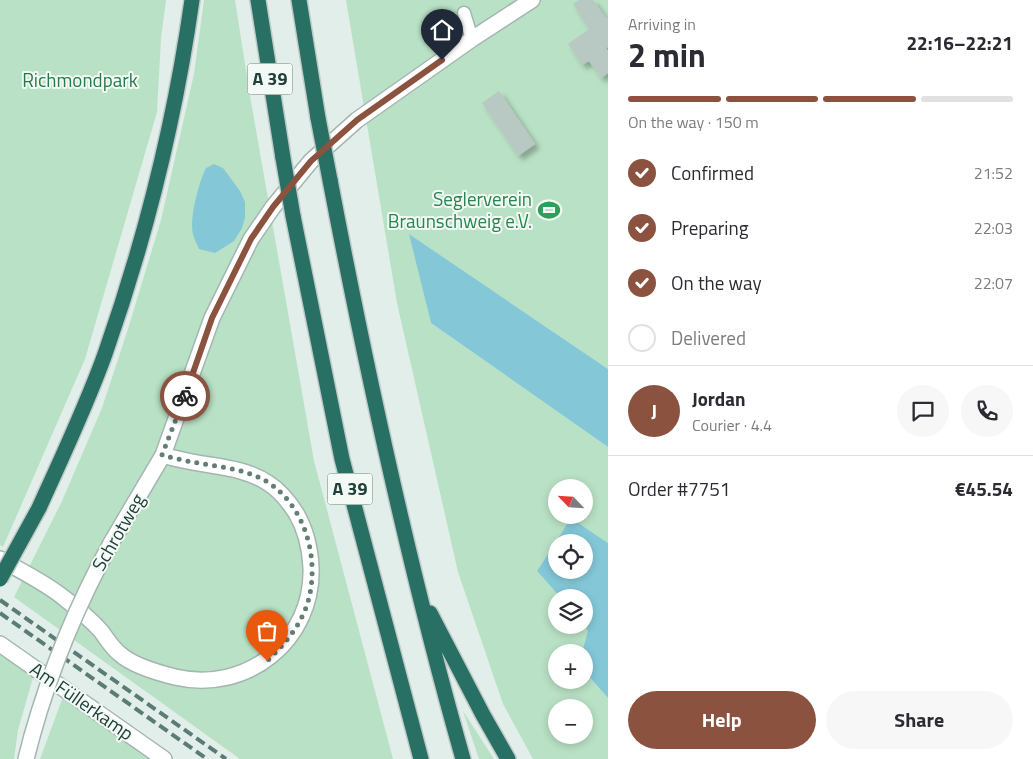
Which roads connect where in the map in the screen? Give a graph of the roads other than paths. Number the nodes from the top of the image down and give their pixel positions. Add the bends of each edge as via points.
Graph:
1 (192, 0) edge
2 (258, 0) edge
3 (299, 0) edge
4 (532, 0) edge
5 (464, 13) dead end
6 (472, 39) junction
7 (162, 455) junction
8 (0, 559) edge
9 (0, 579) edge
10 (419, 592) junction
11 (0, 644) edge
12 (26, 759) edge
13 (164, 759) edge
14 (421, 759) edge
15 (463, 759) edge
16 (508, 759) edge

1 - 9 highway, bridge via 172,117 153,196 105,354 38,508
2 - 14 highway, A 39, bridge via 293,216 342,459
3 - 10 highway, A 39, bridge via 356,318
4 - 6 street, Schrotweg
5 - 6 lane
6 - 7 street, Schrotweg via 357,120 311,161 273,207 251,239 212,318
7 - 8 street via 241,470 256,477 281,493 301,522 308,538 310,555 309,599 290,636 267,661 234,676 211,680 177,678 139,665 120,655 99,629 63,597
7 - 12 street, Schrotweg, bridge via 89,583 57,658
10 - 15 highway, A 39
10 - 16 highway
11 - 13 street, Am Füllerkamp

